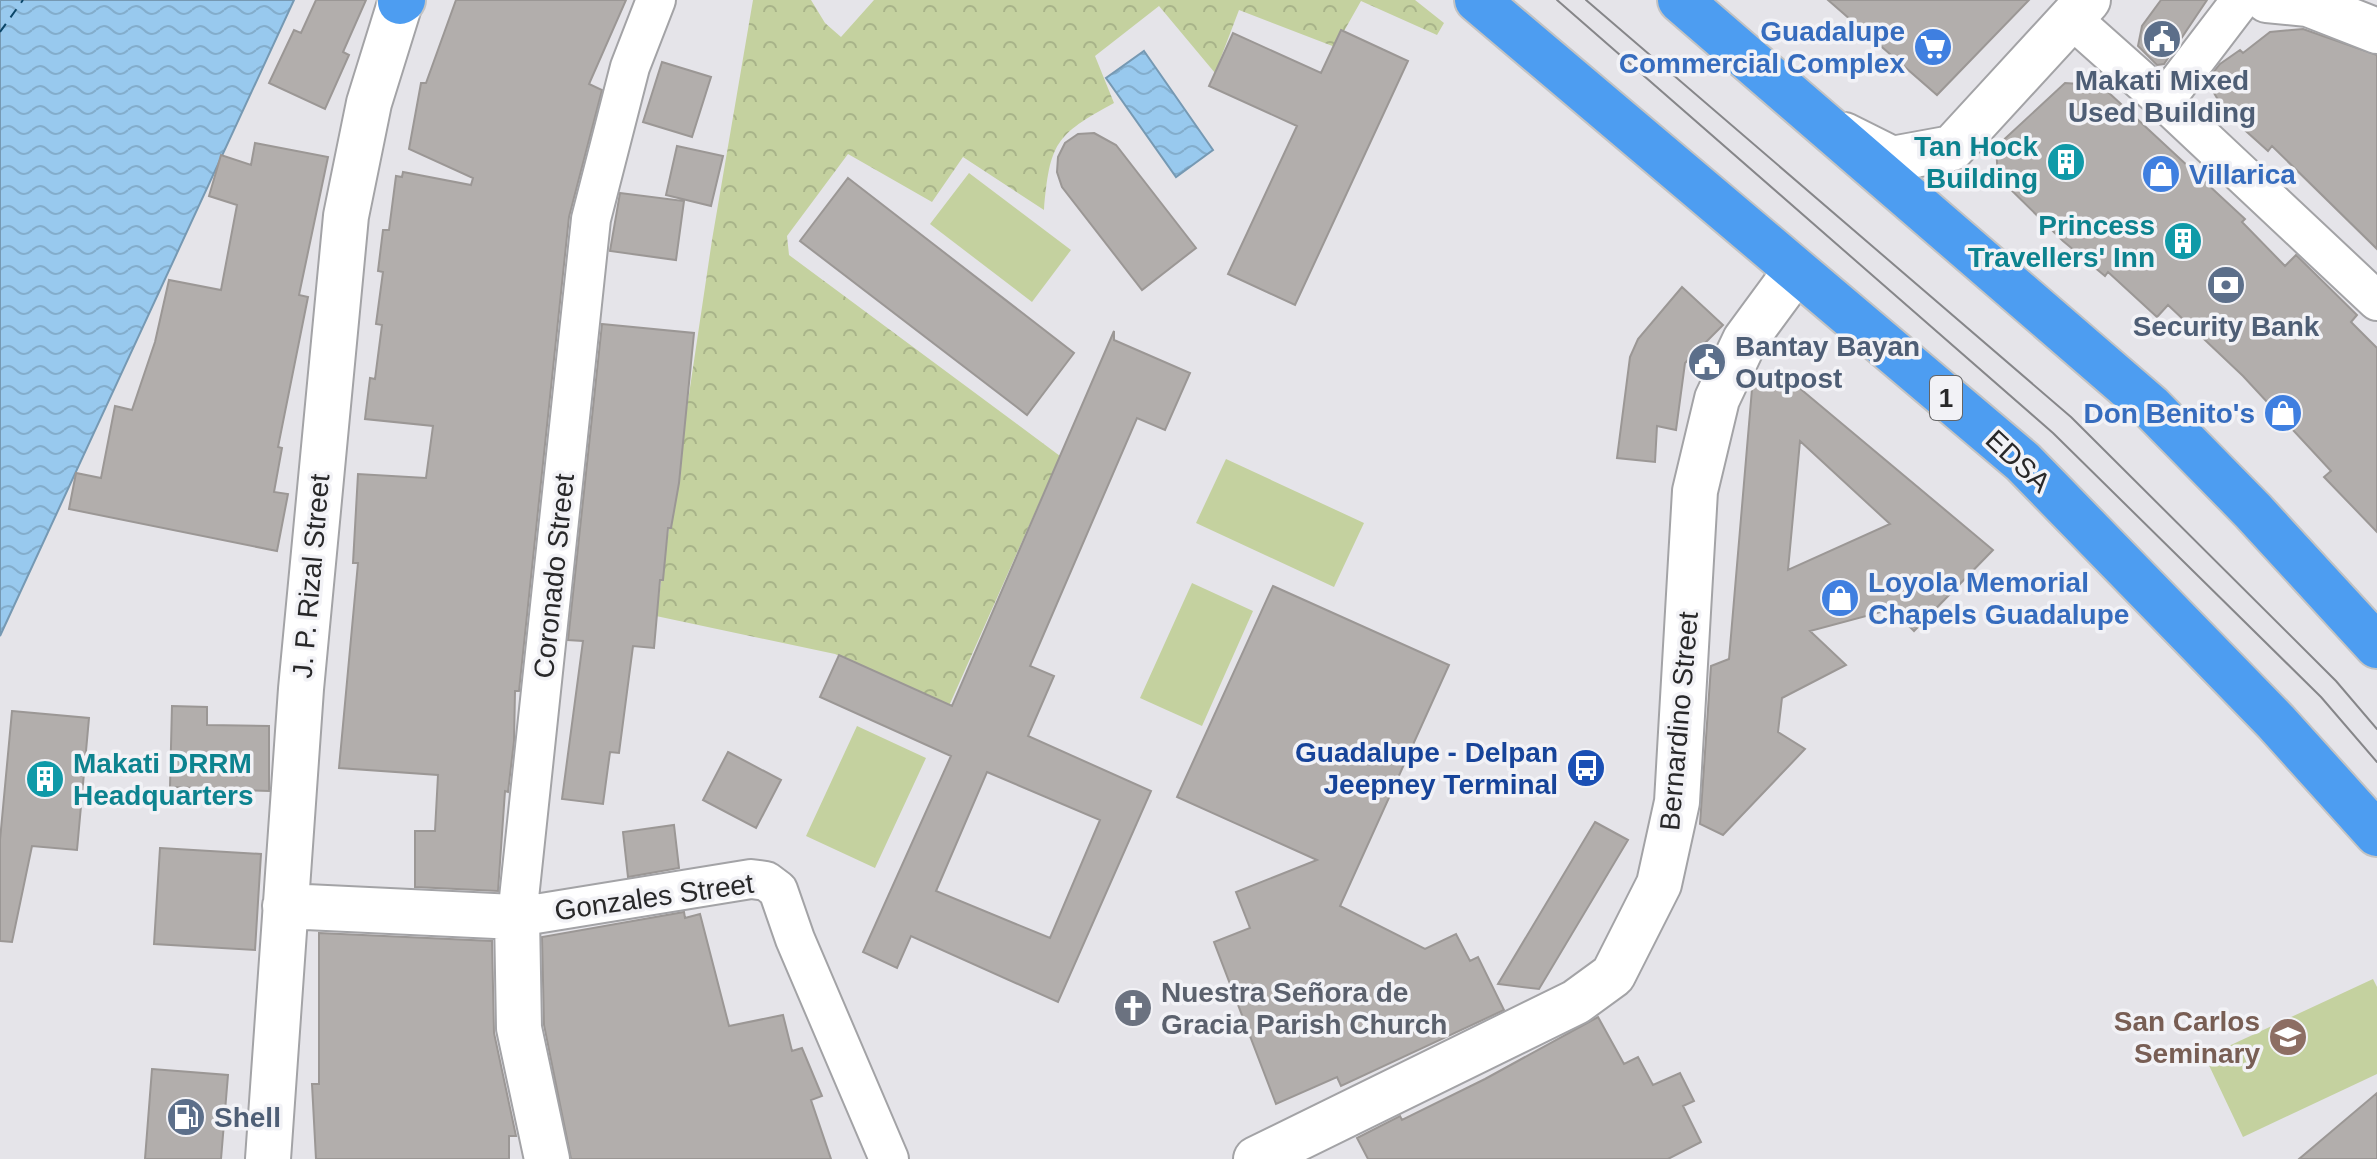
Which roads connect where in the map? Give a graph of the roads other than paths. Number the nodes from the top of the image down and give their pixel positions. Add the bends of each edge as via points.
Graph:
1 (656, 0) edge
2 (1477, 0) edge
3 (1680, 0) edge
4 (2241, 0) edge
5 (2267, 0) edge
6 (402, 1) edge
7 (2080, 10) edge
8 (2377, 31) edge
9 (2164, 101) junction
10 (1831, 128) junction
11 (1795, 272) junction
12 (2377, 301) edge
13 (2377, 646) edge
14 (2377, 834) edge
15 (285, 906) junction
16 (517, 917) junction
17 (268, 1159) edge
18 (547, 1159) edge
19 (889, 1159) edge
20 (1256, 1159) edge

1 - 16 street, Coronado Street via 630,67 591,219
2 - 11 highway, EDSA / 1
3 - 10 highway
4 - 9 street
5 - 8 street via 2308,4
6 - 15 street, J. P. Rizal Street via 369,103 346,216
7 - 9 street
7 - 10 street via 1952,148 1892,159
9 - 12 street
10 - 13 highway via 2151,407
11 - 14 highway, EDSA / 1 via 2023,462 2276,722
11 - 20 street, Bernardino Street via 1745,340 1717,399 1695,491 1677,802 1659,884 1613,975 1576,1002
15 - 16 street, Gonzales Street
15 - 17 street, J. P. Rizal Street
16 - 18 street, Coronado Street via 519,1028
16 - 19 street, Gonzales Street via 751,879 766,881 778,890

